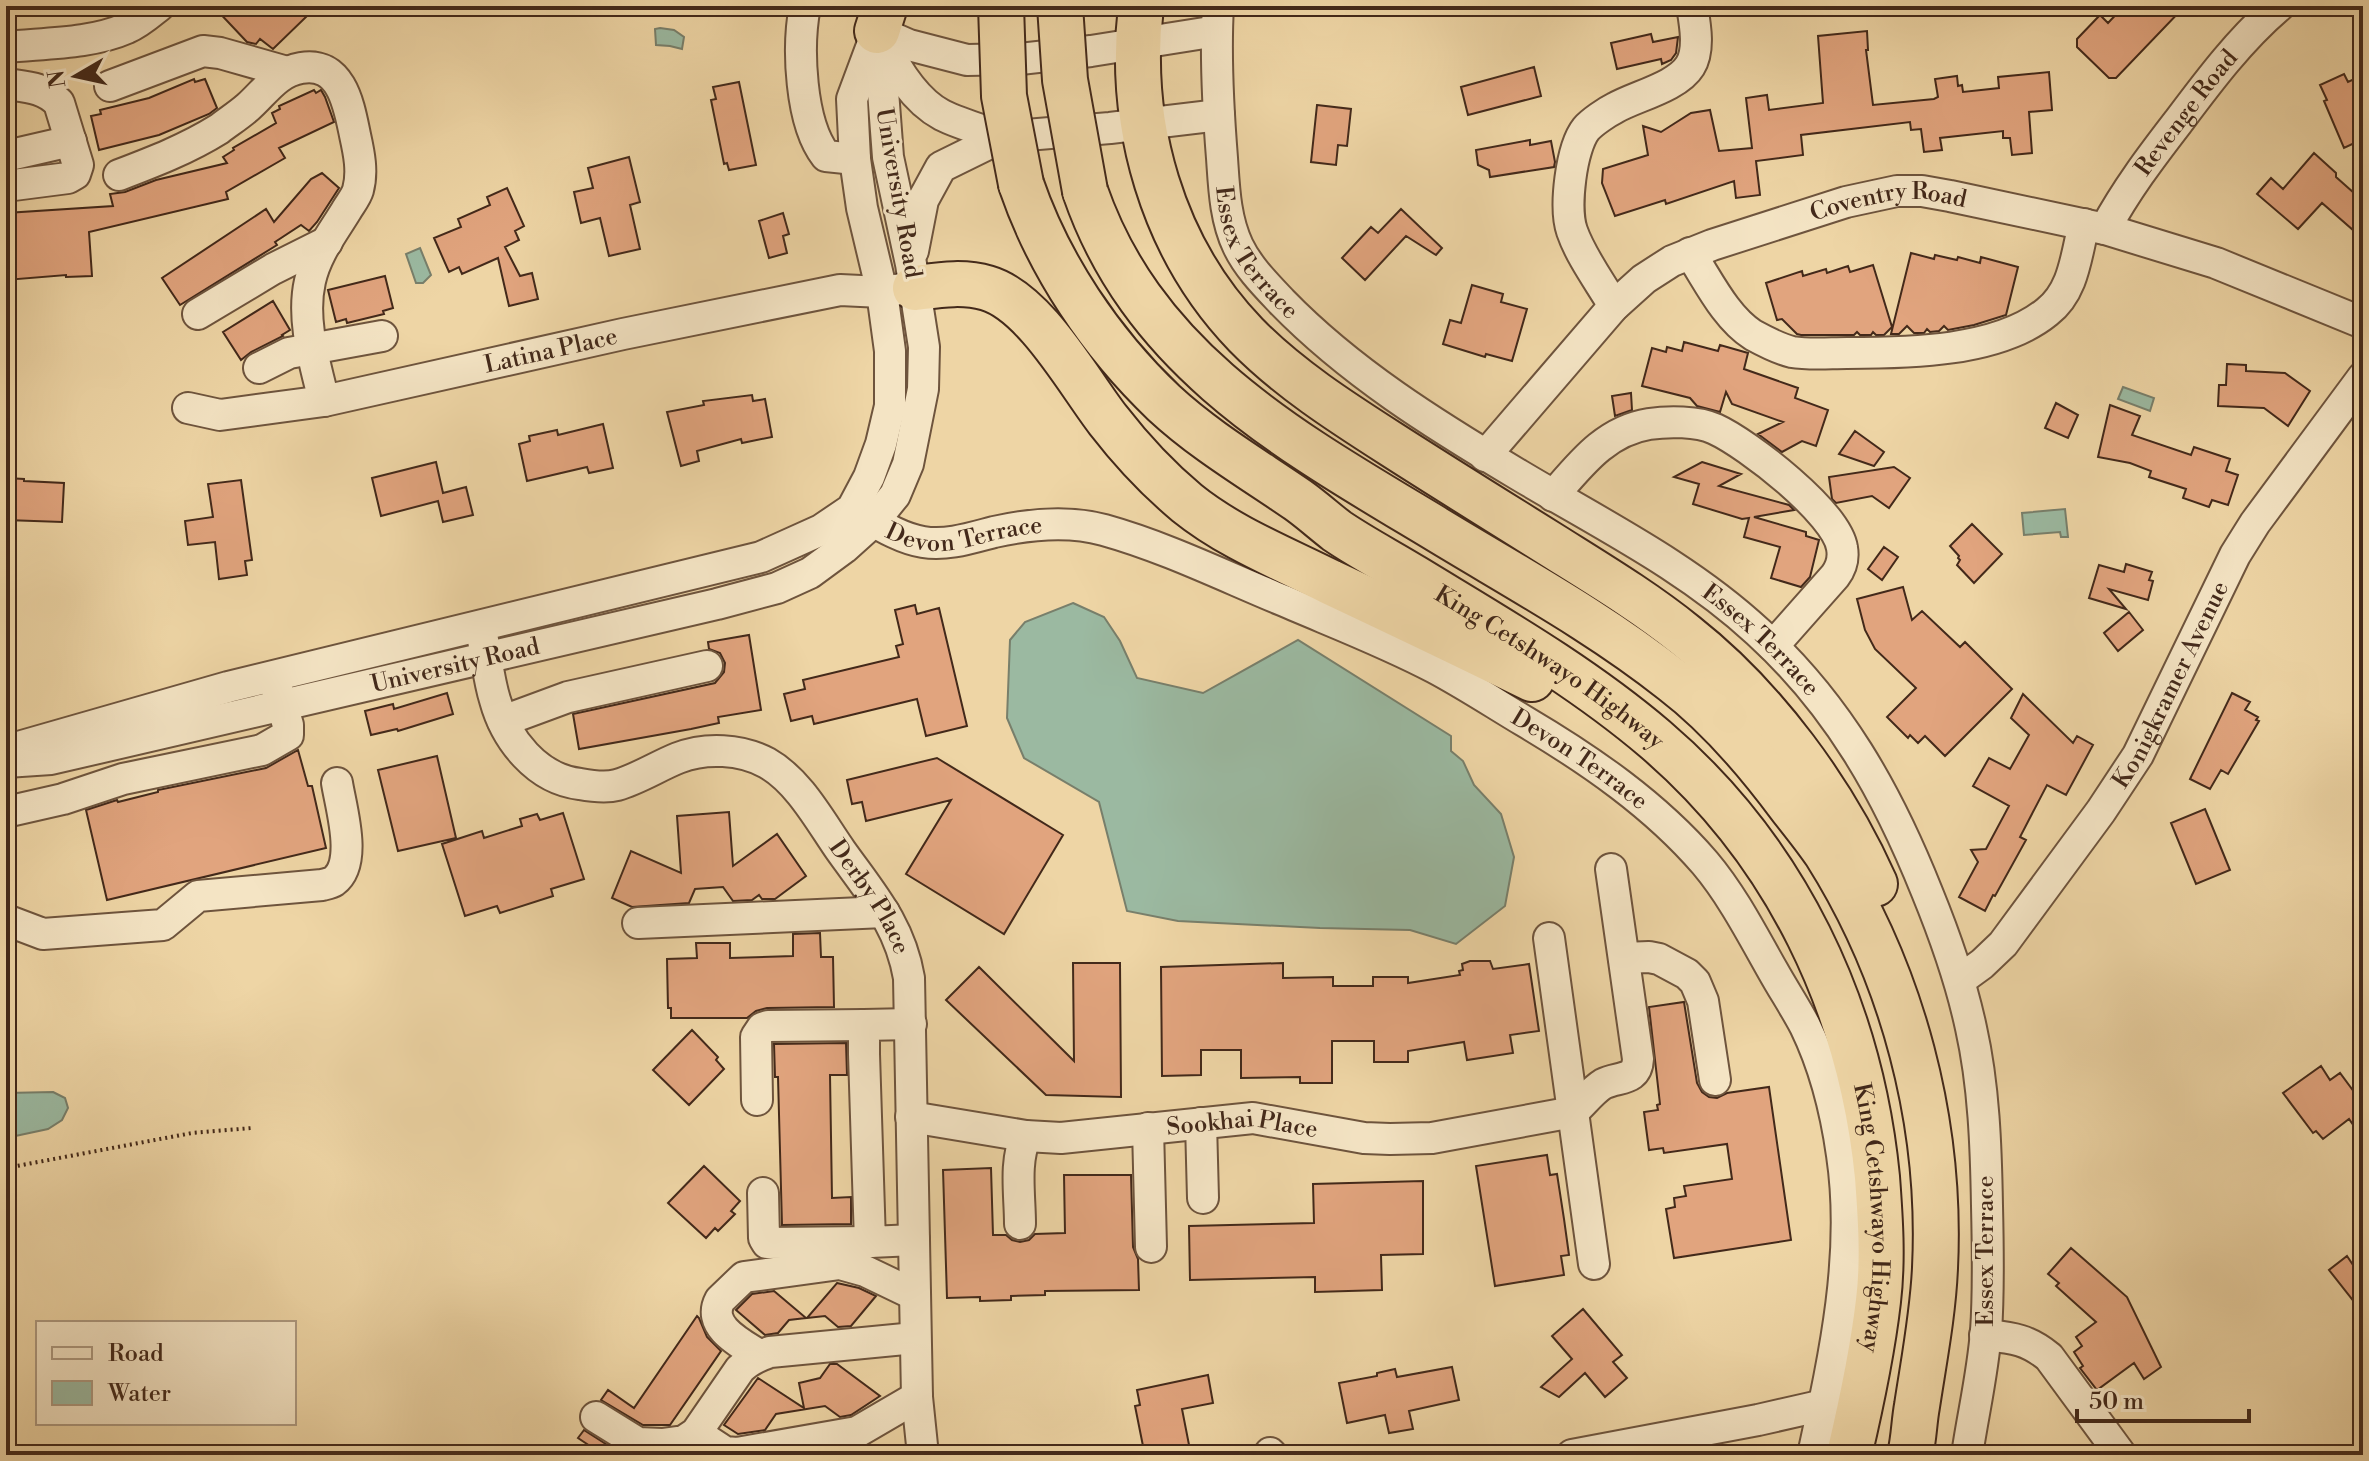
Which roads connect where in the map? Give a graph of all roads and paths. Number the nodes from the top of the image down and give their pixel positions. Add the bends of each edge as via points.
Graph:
1 (159, 6) edge
2 (805, 6) edge
3 (1001, 6) edge
4 (1060, 6) edge
5 (1692, 6) edge
6 (2279, 6) edge
7 (878, 12) edge
8 (1217, 19) edge
9 (1139, 24) edge
10 (6, 47) edge
11 (287, 72) junction
12 (6, 84) edge
13 (110, 86) dead end
14 (1219, 115) junction
15 (1144, 124) junction
16 (1002, 137) junction
17 (71, 141) junction
18 (6, 156) edge
19 (855, 159) junction
20 (119, 175) dead end
21 (6, 186) edge
22 (2095, 227) junction
23 (327, 242) junction
24 (1690, 253) junction
25 (902, 281) junction
26 (1614, 306) junction
27 (198, 314) dead end
28 (2363, 323) edge
29 (382, 336) dead end
30 (312, 350) junction
31 (259, 368) dead end
32 (2363, 377) edge
33 (324, 401) junction
34 (188, 408) dead end
35 (1485, 456) junction
36 (1553, 496) junction
37 (863, 515) junction
38 (481, 626) junction
39 (1773, 646) junction
40 (486, 658) junction
41 (707, 666) dead end
42 (273, 676) junction
43 (282, 705) junction
44 (503, 721) junction
45 (1652, 736) junction
46 (6, 751) edge
47 (6, 762) edge
48 (337, 783) dead end
49 (6, 812) edge
50 (1611, 869) dead end
51 (884, 912) junction
52 (6, 920) edge
53 (638, 923) dead end
54 (1549, 938) dead end
55 (1624, 958) junction
56 (1960, 980) junction
57 (911, 1024) junction
58 (864, 1025) junction
59 (1715, 1080) dead end
60 (757, 1100) dead end
61 (1573, 1112) junction
62 (911, 1117) junction
63 (1201, 1123) junction
64 (252, 1128) dead end
65 (1148, 1128) junction
66 (1026, 1136) junction
67 (6, 1168) edge
68 (763, 1193) dead end
69 (1203, 1198) dead end
70 (1020, 1224) dead end
71 (914, 1240) junction
72 (870, 1242) junction
73 (1151, 1247) dead end
74 (1594, 1264) dead end
75 (1935, 1267) junction
76 (915, 1295) junction
77 (1985, 1335) junction
78 (915, 1338) junction
79 (759, 1355) junction
80 (917, 1397) junction
81 (1824, 1405) junction
82 (596, 1417) dead end
83 (696, 1433) junction
84 (923, 1455) edge
85 (1572, 1455) edge
86 (1813, 1455) edge
87 (1849, 1455) edge
88 (1910, 1455) edge
89 (1967, 1455) edge
90 (2121, 1455) edge

1 - 10 street via 110,33
2 - 19 street via 807,116 826,156
3 - 45 highway, King Cetshwayo Highway, bridge via 1004,96 1021,184 1073,291 1134,372 1224,451 1338,531 1585,684
4 - 75 highway, bridge via 1065,80 1085,191 1111,253 1158,323 1236,400 1344,474 1590,622 1675,682 1724,726 1825,851 1866,923 1909,1039 1935,1183
5 - 26 street via 1695,48 1687,70 1614,108 1586,129 1576,153 1569,198 1571,229
6 - 22 street, Revenge Road via 2206,84
7 - 9 street via 909,45 967,60 1091,51
7 - 16 street via 896,69 925,104
7 - 19 street, University Road via 852,99
7 - 25 street, University Road
8 - 9 street
8 - 14 street, Essex Terrace
9 - 15 highway via 1137,85
11 - 13 street via 203,51
11 - 20 street via 220,128
11 - 23 street via 304,67 325,71 348,98 361,162 358,190
12 - 17 street via 52,96 63,111
14 - 15 street
14 - 35 street, Essex Terrace via 1232,232 1257,277 1316,337
15 - 16 street
15 - 75 highway via 1153,168 1187,257 1247,336 1359,424 1688,637 1771,719 1808,769 1869,870 1899,936 1917,994 1945,1139 1945,1207
16 - 25 street via 941,167 923,200
17 - 18 street
17 - 21 street via 78,165 72,177
19 - 25 street, University Road via 862,208
22 - 24 street, Coventry Road via 1950,196 1897,191 1846,202
22 - 24 street, Revenge Road via 2069,286 2048,312 1981,342 1935,350 1792,352 1751,334 1726,308
22 - 28 street, Coventry Road via 2216,263
23 - 27 street
23 - 30 street via 310,283
24 - 26 street, Coventry Road via 1644,279
25 - 33 street, Latina Place via 623,334
25 - 37 street, University Road via 924,347 923,389 908,464 895,495
25 - 45 highway via 962,283 989,288 1008,299 1046,336 1147,468 1217,525
26 - 35 street, Coventry Road
29 - 30 street
30 - 31 street via 289,353
30 - 33 street
32 - 56 street, Konigkramer Avenue via 2235,555 2138,755 2101,811 2003,944
33 - 34 street, Latina Place via 220,415
35 - 36 street, Essex Terrace
36 - 39 street, Essex Terrace via 1714,595
36 - 39 street via 1591,451 1648,424 1714,428 1761,457 1836,531 1843,558 1835,576
37 - 38 street, University Road via 761,557
37 - 40 street, University Road via 844,548 810,573 777,588
37 - 81 street, Devon Terrace via 926,543 1037,524 1100,529 1141,542 1435,668 1582,756 1671,829 1706,864 1740,912 1821,1065 1843,1157 1847,1238
38 - 40 street, Derby Place
38 - 42 street, University Road
39 - 56 street, Essex Terrace via 1806,679 1884,794
40 - 43 street, University Road
40 - 44 street, Derby Place
41 - 44 street via 568,697
42 - 43 street
42 - 46 street, University Road
43 - 47 street, University Road via 51,759
43 - 49 street via 288,735 262,750 123,779
44 - 51 street, Derby Place via 526,757 565,782 615,786 695,753 738,753 766,762 787,778
45 - 87 highway, King Cetshwayo Highway via 1701,783 1764,857 1825,967 1863,1082 1879,1200 1879,1284
48 - 52 street via 348,850 334,881 198,896 163,925 43,934
50 - 55 street
51 - 53 street
51 - 57 street, Derby Place via 906,958
54 - 61 street
55 - 59 street via 1659,959 1695,982 1703,1001
55 - 61 street via 1638,1067 1625,1078 1603,1084
56 - 77 street, Essex Terrace via 1982,1102
57 - 58 street
57 - 62 street, Derby Place
58 - 60 street via 762,1028 756,1037
58 - 72 street
61 - 63 street, Sookhai Place via 1432,1138 1364,1138 1253,1118
61 - 74 street
62 - 66 street, Sookhai Place
62 - 71 street, Derby Place
63 - 65 street, Sookhai Place
63 - 69 street
64 - 67 path via 192,1133
65 - 66 street, Sookhai Place via 1061,1138
65 - 73 street
66 - 70 street via 1019,1159
68 - 72 street via 767,1243
71 - 72 street
71 - 76 street, Derby Place
75 - 88 highway
76 - 78 street, Derby Place
76 - 79 street via 840,1264 744,1277 717,1304 716,1315 729,1336
77 - 89 street, Essex Terrace
77 - 90 street via 2018,1338 2049,1357
78 - 79 street
78 - 80 street, Derby Place
79 - 83 street via 740,1369
80 - 83 street via 857,1432 737,1453 725,1452
80 - 84 street, Derby Place
81 - 85 street
81 - 86 street, Devon Terrace
82 - 83 street via 638,1443 684,1441

